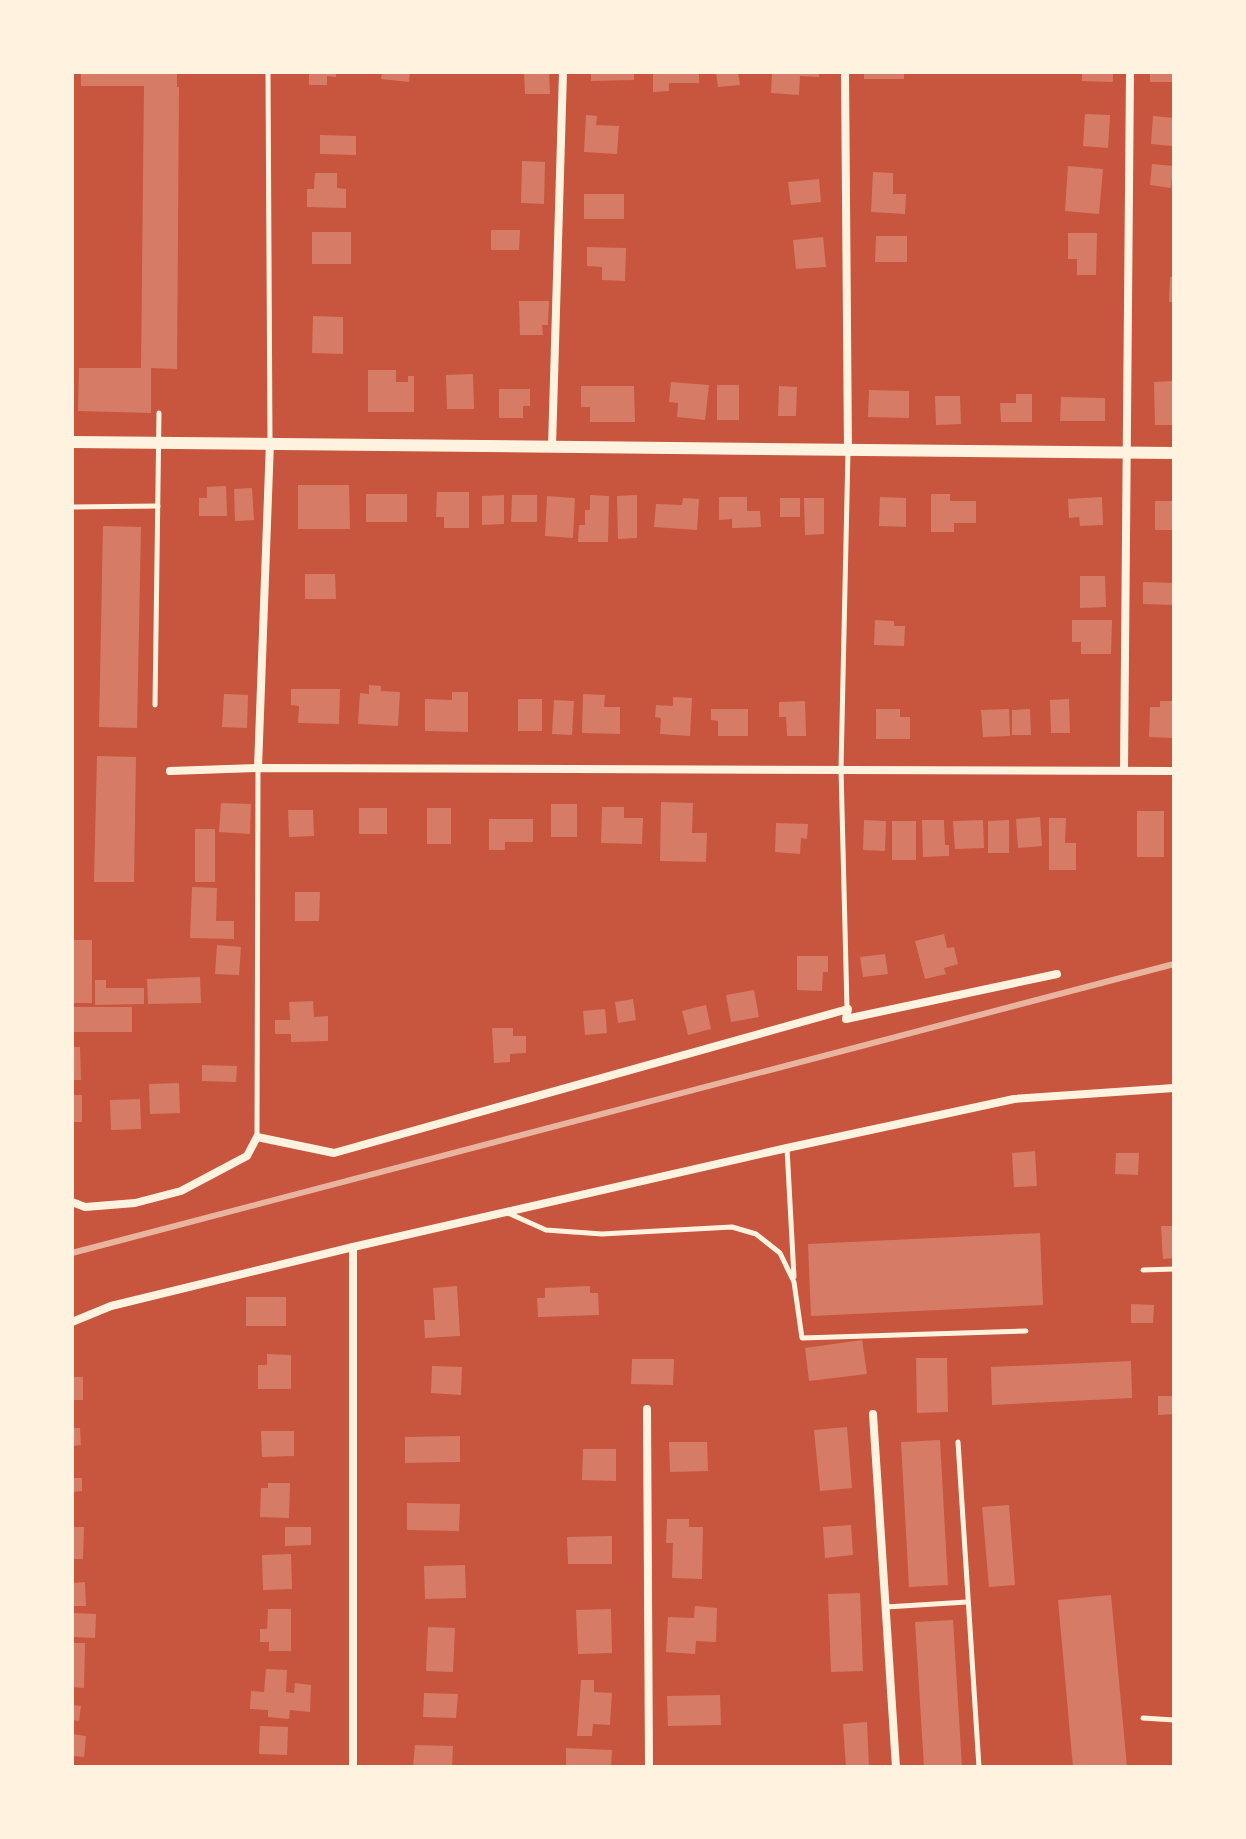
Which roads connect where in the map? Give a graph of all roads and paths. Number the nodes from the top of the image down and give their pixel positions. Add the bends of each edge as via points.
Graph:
1 (268, 72) edge
2 (563, 72) edge
3 (845, 72) edge
4 (1130, 72) edge
5 (159, 413) dead end
6 (72, 442) edge
7 (158, 442) junction
8 (270, 442) junction
9 (552, 447) junction
10 (848, 451) junction
11 (1126, 452) junction
12 (1174, 453) edge
13 (158, 506) junction
14 (72, 507) edge
15 (155, 705) dead end
16 (258, 768) junction
17 (841, 769) junction
18 (1124, 770) junction
19 (170, 771) dead end
20 (1174, 771) edge
21 (1057, 974) dead end
22 (848, 1009) junction
23 (1174, 1088) edge
24 (257, 1137) junction
25 (787, 1148) junction
26 (72, 1202) edge
27 (507, 1213) junction
28 (353, 1247) junction
29 (1174, 1269) edge
30 (1143, 1270) dead end
31 (794, 1282) junction
32 (72, 1322) edge
33 (1026, 1331) dead end
34 (647, 1409) dead end
35 (873, 1414) dead end
36 (958, 1442) dead end
37 (967, 1602) junction
38 (886, 1607) junction
39 (1143, 1718) dead end
40 (1174, 1720) edge
41 (353, 1767) edge
42 (649, 1767) edge
43 (896, 1767) edge
44 (979, 1767) edge

1 - 8 lane
2 - 9 street
3 - 10 street
4 - 11 street
5 - 7 lane
6 - 7 street
7 - 8 street
7 - 13 lane
8 - 9 street
8 - 16 street
9 - 10 street
10 - 11 street
10 - 17 lane
11 - 12 street
11 - 18 street
13 - 14 lane
13 - 15 lane
16 - 17 street
16 - 19 street
16 - 24 lane
17 - 18 street
17 - 22 lane
18 - 20 street
21 - 22 street via 846,1019
22 - 24 street via 334,1153
23 - 25 street via 1014,1099
24 - 26 street via 247,1156 181,1191 135,1203 85,1207
25 - 27 street
25 - 31 lane
27 - 28 street
27 - 31 lane via 546,1230 602,1234 732,1227 756,1234 780,1253
28 - 32 street via 111,1306
28 - 41 street
29 - 30 lane
31 - 33 lane via 802,1338
34 - 42 street
35 - 38 street
36 - 37 lane
37 - 38 lane
37 - 44 lane
38 - 43 street
39 - 40 lane

